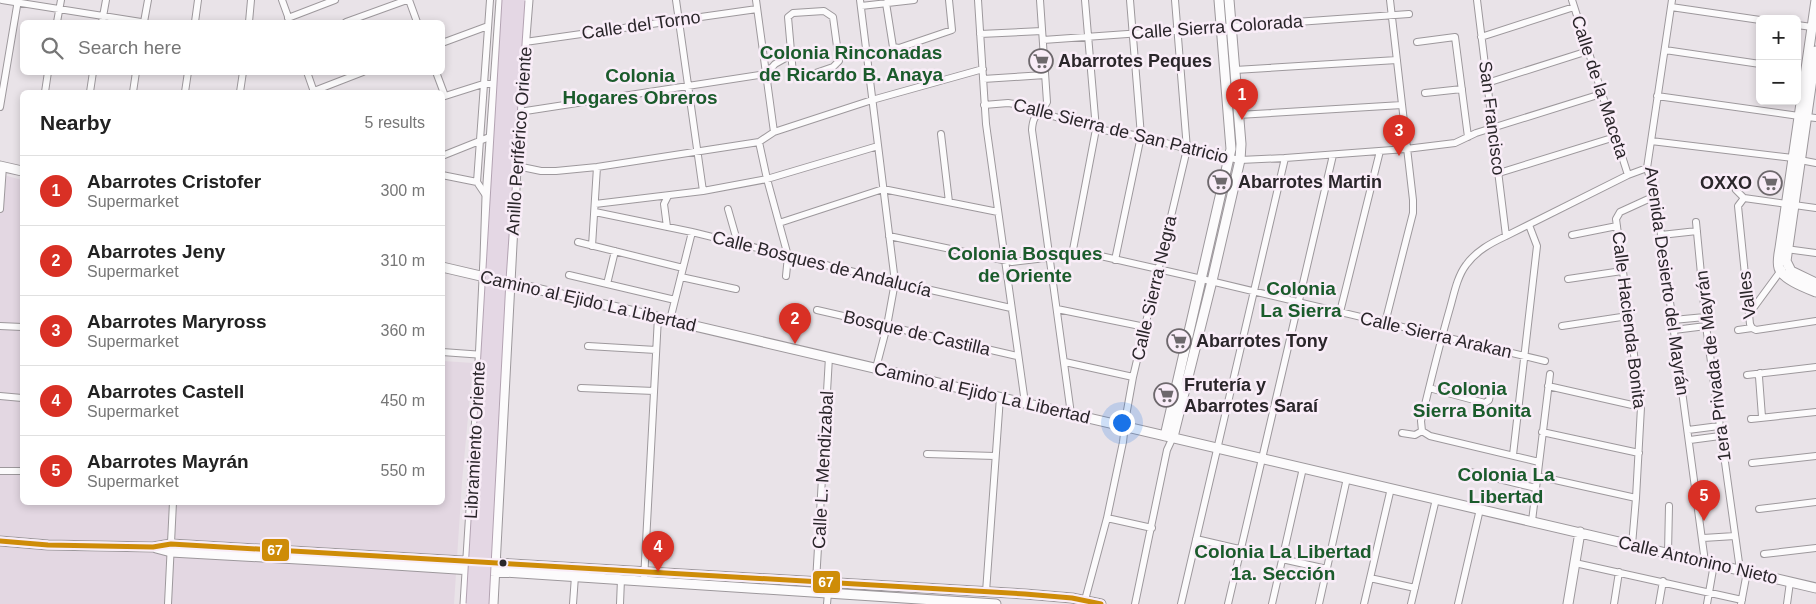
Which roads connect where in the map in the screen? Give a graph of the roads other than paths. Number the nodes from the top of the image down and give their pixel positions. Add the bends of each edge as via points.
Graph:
1 (2, 0) edge
2 (61, 0) edge
3 (106, 0) edge
4 (148, 0) edge
5 (198, 0) edge
6 (251, 0) edge
7 (282, 0) edge
8 (335, 0) edge
9 (408, 0) edge
10 (490, 0) edge
11 (501, 0) edge
12 (508, 0) edge
13 (519, 0) edge
14 (528, 0) edge
15 (676, 0) edge
16 (756, 0) edge
17 (914, 0) edge
18 (949, 0) edge
19 (978, 0) edge
20 (1040, 0) edge
21 (1085, 0) edge
22 (1130, 0) edge
23 (1175, 0) edge
24 (1219, 0) edge
25 (1229, 0) edge
26 (1390, 0) edge
27 (1477, 0) edge
28 (1816, 0) edge
29 (18, 2) edge
30 (861, 3) edge
31 (886, 3) junction
32 (1672, 3) edge
33 (1573, 4) edge
34 (757, 9) junction
35 (59, 10) junction
36 (1410, 14) dead end
37 (1392, 15) junction
38 (102, 19) edge
39 (1756, 19) edge
40 (57, 20) edge
41 (116, 20) edge
42 (143, 20) edge
43 (195, 20) edge
44 (249, 20) edge
45 (289, 20) edge
46 (352, 20) edge
47 (416, 20) edge
48 (679, 20) junction
49 (488, 26) junction
50 (1231, 26) junction
51 (1801, 26) edge
52 (1221, 27) junction
53 (1812, 27) junction
54 (1178, 30) junction
55 (1042, 31) junction
56 (1133, 33) junction
57 (980, 34) junction
58 (1482, 37) junction
59 (1088, 38) junction
60 (1043, 40) junction
61 (445, 42) edge
62 (525, 42) junction
63 (1417, 42) dead end
64 (837, 49) junction
65 (1665, 50) junction
66 (1588, 51) junction
67 (1816, 51) edge
68 (867, 53) junction
69 (791, 54) junction
70 (1396, 60) junction
71 (1756, 63) edge
72 (983, 69) junction
73 (1235, 70) junction
74 (1808, 71) edge
75 (766, 74) junction
76 (48, 75) edge
77 (93, 75) edge
78 (136, 75) edge
79 (188, 75) edge
80 (243, 75) edge
81 (308, 75) edge
82 (356, 75) edge
83 (437, 75) edge
84 (1045, 75) junction
85 (984, 79) junction
86 (1488, 82) junction
87 (483, 84) junction
88 (495, 84) junction
89 (688, 86) junction
90 (1462, 89) junction
91 (45, 90) edge
92 (90, 90) edge
93 (133, 90) edge
94 (185, 90) edge
95 (240, 90) edge
96 (313, 90) edge
97 (319, 90) edge
98 (442, 90) edge
99 (1425, 93) dead end
100 (1601, 94) junction
101 (1657, 96) junction
102 (445, 97) edge
103 (872, 100) junction
104 (984, 105) junction
105 (1402, 105) junction
106 (0, 107) edge
107 (520, 112) junction
108 (1040, 112) junction
109 (1238, 115) junction
110 (1807, 117) edge
111 (1096, 128) junction
112 (1493, 128) junction
113 (774, 132) junction
114 (941, 134) dead end
115 (492, 136) junction
116 (1141, 136) junction
117 (1468, 137) junction
118 (1615, 137) junction
119 (480, 141) junction
120 (1651, 141) junction
121 (759, 142) junction
122 (878, 146) junction
123 (1406, 149) junction
124 (1187, 150) junction
125 (698, 151) junction
126 (1380, 151) junction
127 (445, 155) edge
128 (1333, 155) junction
129 (1285, 158) junction
130 (1230, 159) junction
131 (1797, 159) junction
132 (1240, 160) junction
133 (1816, 163) edge
134 (1, 166) edge
135 (517, 166) junction
136 (597, 167) junction
137 (1648, 168) junction
138 (20, 171) edge
139 (1499, 173) junction
140 (1628, 175) junction
141 (445, 176) edge
142 (767, 179) junction
143 (477, 182) junction
144 (883, 189) junction
145 (1736, 190) dead end
146 (703, 191) junction
147 (668, 196) junction
148 (1655, 196) junction
149 (487, 197) junction
150 (1744, 198) junction
151 (949, 202) junction
152 (595, 204) junction
153 (1790, 204) junction
154 (1816, 208) edge
155 (0, 209) edge
156 (728, 209) dead end
157 (595, 212) junction
158 (998, 212) junction
159 (1696, 222) dead end
160 (779, 223) junction
161 (1529, 225) junction
162 (1617, 226) junction
163 (667, 227) junction
164 (1697, 231) junction
165 (692, 232) junction
166 (1661, 234) junction
167 (1572, 235) dead end
168 (889, 236) junction
169 (1506, 236) junction
170 (578, 242) dead end
171 (738, 244) junction
172 (592, 246) junction
173 (1784, 248) junction
174 (615, 252) junction
175 (1816, 253) edge
176 (1072, 255) junction
177 (788, 256) junction
178 (486, 258) junction
179 (1051, 258) junction
180 (511, 260) junction
181 (1115, 260) junction
182 (1004, 261) junction
183 (445, 268) edge
184 (683, 268) junction
185 (1783, 268) junction
186 (1158, 269) junction
187 (1622, 271) junction
188 (569, 275) dead end
189 (786, 276) dead end
190 (681, 277) junction
191 (496, 279) junction
192 (1202, 279) junction
193 (1568, 279) dead end
194 (1212, 281) junction
195 (895, 282) junction
196 (1816, 283) edge
197 (607, 284) junction
198 (736, 289) dead end
199 (1253, 292) junction
200 (1816, 292) edge
201 (675, 300) junction
202 (1298, 303) junction
203 (1011, 308) junction
204 (1057, 309) junction
205 (817, 310) dead end
206 (1340, 312) junction
207 (1749, 314) junction
208 (1628, 316) junction
209 (1705, 316) junction
210 (658, 317) junction
211 (670, 320) junction
212 (1673, 320) junction
213 (1816, 322) edge
214 (1385, 323) junction
215 (0, 326) edge
216 (887, 326) junction
217 (1562, 326) dead end
218 (1706, 326) junction
219 (20, 327) edge
220 (1145, 327) junction
221 (1752, 328) junction
222 (1674, 330) junction
223 (1738, 330) dead end
224 (1441, 337) junction
225 (588, 346) dead end
226 (656, 350) junction
227 (445, 352) edge
228 (480, 355) junction
229 (506, 355) junction
230 (1017, 356) junction
231 (1524, 356) junction
232 (829, 357) junction
233 (1545, 361) dead end
234 (1064, 362) junction
235 (1816, 367) edge
236 (876, 368) junction
237 (1550, 374) dead end
238 (1760, 374) junction
239 (1747, 375) dead end
240 (1133, 377) junction
241 (479, 383) junction
242 (1548, 386) junction
243 (581, 388) dead end
244 (1429, 388) junction
245 (504, 389) junction
246 (654, 391) junction
247 (1456, 394) junction
248 (0, 396) edge
249 (1000, 397) junction
250 (20, 398) edge
251 (1025, 403) junction
252 (1641, 407) junction
253 (1816, 412) edge
254 (1071, 414) junction
255 (1762, 417) junction
256 (1751, 419) dead end
257 (1125, 426) junction
258 (1719, 426) junction
259 (1688, 430) junction
260 (1422, 431) junction
261 (1542, 432) junction
262 (1402, 433) dead end
263 (1169, 436) junction
264 (1720, 436) junction
265 (1690, 440) junction
266 (1216, 447) junction
267 (1639, 453) junction
268 (927, 454) dead end
269 (1513, 455) junction
270 (995, 456) junction
271 (1816, 456) edge
272 (1262, 458) junction
273 (1539, 462) junction
274 (1752, 463) dead end
275 (1304, 468) junction
276 (0, 470) edge
277 (20, 471) edge
278 (1470, 472) dead end
279 (1537, 476) junction
280 (1347, 478) junction
281 (1391, 488) junction
282 (1536, 488) junction
283 (1636, 498) junction
284 (1436, 499) junction
285 (1816, 502) edge
286 (173, 505) edge
287 (1669, 506) dead end
288 (1480, 509) junction
289 (1759, 509) dead end
290 (1107, 518) junction
291 (471, 519) junction
292 (497, 521) junction
293 (1532, 521) junction
294 (1152, 528) junction
295 (1580, 532) junction
296 (1734, 536) junction
297 (1703, 538) junction
298 (1196, 539) junction
299 (0, 541) edge
300 (1632, 544) junction
301 (171, 548) junction
302 (1816, 548) edge
303 (1240, 549) junction
304 (1668, 553) junction
305 (1764, 554) dead end
306 (1282, 559) junction
307 (1575, 563) junction
308 (1709, 563) junction
309 (468, 566) junction
310 (494, 567) junction
311 (1327, 569) junction
312 (1743, 571) junction
313 (1619, 572) junction
314 (575, 576) junction
315 (644, 576) junction
316 (1370, 578) junction
317 (621, 579) junction
318 (726, 581) junction
319 (1663, 581) junction
320 (816, 582) junction
321 (1790, 582) junction
322 (1415, 588) junction
323 (1816, 588) edge
324 (986, 592) junction
325 (1709, 592) junction
326 (828, 593) junction
327 (1742, 602) edge
328 (1084, 603) edge
329 (168, 604) edge
330 (466, 604) edge
331 (472, 604) edge
332 (483, 604) edge
333 (489, 604) edge
334 (493, 604) edge
335 (573, 604) edge
336 (620, 604) edge
337 (827, 604) edge
338 (996, 604) edge
339 (1101, 604) edge
340 (1135, 604) edge
341 (1180, 604) edge
342 (1228, 604) edge
343 (1272, 604) edge
344 (1319, 604) edge
345 (1364, 604) edge
346 (1411, 604) edge
347 (1458, 604) edge
348 (1568, 604) edge
349 (1614, 604) edge
350 (1659, 604) edge
351 (1707, 604) edge
352 (1786, 604) edge

1 - 29 street
2 - 35 street
3 - 38 street
4 - 42 street
5 - 43 street
6 - 44 street
7 - 45 street
8 - 45 street
9 - 46 street
9 - 47 street
10 - 49 street
11 - 88 street, Anillo Periférico Oriente
12 - 191 highway, Anillo Periférico Oriente, bridge
13 - 191 highway, Anillo Periférico Oriente, bridge
14 - 62 street, Anillo Periférico Oriente
15 - 48 street
16 - 34 street
17 - 31 street
18 - 31 street via 952,30 899,48 893,47
19 - 57 street
20 - 55 street
21 - 59 street
22 - 56 street
23 - 54 street
24 - 52 street
25 - 50 street
26 - 37 street
27 - 58 street, San Francisco
28 - 53 street
29 - 35 street
29 - 106 street
30 - 31 street
30 - 68 street
32 - 39 street
32 - 65 street, Avenida Desierto del Mayrán
33 - 58 street
33 - 66 street, Calle de la Maceta
34 - 48 street, Calle del Torno
34 - 75 street
35 - 38 street
35 - 40 street
36 - 37 street, Calle Sierra Colorada
37 - 50 street, Calle Sierra Colorada
37 - 70 street
38 - 41 street
48 - 62 street, Calle del Torno
48 - 89 street
49 - 61 street
49 - 87 street
50 - 52 street, Calle Sierra Colorada
50 - 73 street
51 - 53 street
52 - 54 street, Calle Sierra Colorada
52 - 130 street
53 - 74 street
54 - 56 street, Calle Sierra Colorada
54 - 124 street, Calle Sierra Negra
55 - 57 street
55 - 60 street
56 - 59 street, Calle Sierra Colorada
56 - 116 street
57 - 72 street
58 - 86 street, San Francisco
59 - 60 street, Calle Sierra Colorada
59 - 111 street
60 - 84 street
62 - 107 street, Anillo Periférico Oriente
63 - 90 street via 1455,38
64 - 68 street
64 - 69 street via 839,61 836,65 801,78 793,74
64 - 69 street via 830,14 824,11 793,13 788,17
65 - 71 street
65 - 101 street, Avenida Desierto del Mayrán
66 - 86 street
66 - 100 street, Calle de la Maceta
67 - 74 street
68 - 103 street
69 - 75 street
70 - 73 street
70 - 105 street
72 - 85 street
72 - 103 street
73 - 109 street
74 - 110 street
75 - 89 street
75 - 113 street
76 - 91 street
77 - 92 street
78 - 93 street
79 - 94 street
80 - 95 street
81 - 96 street
82 - 97 street
83 - 98 street
84 - 85 street
84 - 108 street via 1047,102
85 - 104 street
86 - 112 street, San Francisco
87 - 88 street
87 - 102 street
87 - 119 street
88 - 115 street, Anillo Periférico Oriente
89 - 107 street
89 - 125 street
90 - 99 street
90 - 117 street
100 - 112 street, Calle Sierra de San Patricio
100 - 118 street, Calle de la Maceta
101 - 110 street
101 - 120 street, Avenida Desierto del Mayrán
103 - 113 street
103 - 122 street
104 - 108 street, Calle Sierra de San Patricio via 1015,103
104 - 158 street
105 - 109 street
105 - 123 street
107 - 135 street, Anillo Periférico Oriente
108 - 111 street, Calle Sierra de San Patricio
108 - 179 street via 1032,120 1032,130
109 - 132 street
110 - 131 street
111 - 116 street, Calle Sierra de San Patricio
111 - 176 street
112 - 117 street, Calle Sierra de San Patricio
112 - 139 street, San Francisco
113 - 121 street
114 - 151 street
115 - 119 street
115 - 149 street, Anillo Periférico Oriente
116 - 124 street, Calle Sierra de San Patricio
116 - 181 street
117 - 123 street, Calle Sierra de San Patricio via 1455,143
118 - 139 street
118 - 140 street, Calle de la Maceta
119 - 127 street
119 - 143 street
120 - 131 street
120 - 137 street, Avenida Desierto del Mayrán
121 - 125 street
121 - 142 street
122 - 142 street
122 - 144 street
123 - 126 street, Calle Sierra de San Patricio
123 - 214 street via 1413,213
124 - 130 street, Calle Sierra de San Patricio
124 - 186 street, Calle Sierra Negra
125 - 136 street
125 - 146 street
126 - 128 street, Calle Sierra de San Patricio
126 - 206 street
128 - 129 street, Calle Sierra de San Patricio
128 - 202 street
129 - 132 street, Calle Sierra de San Patricio
129 - 199 street
130 - 132 street, Calle Sierra de San Patricio
130 - 192 street
131 - 133 street
131 - 153 street
132 - 194 street
134 - 138 street
134 - 155 street
135 - 136 street via 541,171
135 - 180 street, Anillo Periférico Oriente
136 - 152 street
137 - 140 street
137 - 148 street, Avenida Desierto del Mayrán
139 - 169 street, San Francisco
140 - 161 street
141 - 143 street
142 - 146 street
142 - 160 street
143 - 149 street
144 - 151 street
144 - 160 street
144 - 168 street
145 - 150 street
146 - 147 street
147 - 152 street
147 - 163 street via 664,204
148 - 162 street, Calle Hacienda Bonita via 1617,214
148 - 166 street, Avenida Desierto del Mayrán
149 - 178 street, Anillo Periférico Oriente
150 - 153 street
150 - 207 street, Valles via 1738,206
151 - 158 street
152 - 157 street
153 - 154 street
153 - 173 street
156 - 171 street
157 - 163 street, Calle Bosques de Andalucía
157 - 172 street
158 - 182 street
159 - 164 street, 1era Privada de Mayrán
160 - 177 street
161 - 169 street
161 - 231 street via 1537,246
162 - 167 street
162 - 187 street, Calle Hacienda Bonita
163 - 165 street, Calle Bosques de Andalucía
164 - 166 street
164 - 209 street, 1era Privada de Mayrán
165 - 171 street, Calle Bosques de Andalucía
165 - 184 street
166 - 212 street, Avenida Desierto del Mayrán
168 - 182 street, Calle Sierra Arakan
168 - 195 street
169 - 224 street via 1474,255 1465,266
170 - 172 street
171 - 177 street, Calle Bosques de Andalucía
172 - 174 street
173 - 175 street
173 - 185 street
174 - 184 street
174 - 197 street
176 - 179 street, Calle Sierra Arakan
176 - 181 street, Calle Sierra Arakan via 1092,254
177 - 189 street
177 - 195 street, Calle Bosques de Andalucía
178 - 180 street via 498,266
178 - 191 street, Anillo Periférico Oriente
179 - 182 street, Calle Sierra Arakan
179 - 204 street
180 - 191 street, Anillo Periférico Oriente
181 - 186 street, Calle Sierra Arakan
182 - 203 street
183 - 191 street, Camino al Ejido La Libertad
184 - 190 street
185 - 196 street
185 - 200 street via 1785,277
185 - 207 street
186 - 192 street, Calle Sierra Arakan
186 - 220 street, Calle Sierra Negra
187 - 193 street
187 - 208 street, Calle Hacienda Bonita
188 - 197 street
190 - 198 street
190 - 201 street
191 - 210 street, Camino al Ejido La Libertad
191 - 228 street, Libramiento Oriente
191 - 229 street, Libramiento Oriente
191 - 331 highway, Libramiento Oriente, bridge
191 - 332 highway, Libramiento Oriente, bridge
192 - 194 street, Calle Sierra Arakan
192 - 263 street
194 - 199 street, Calle Sierra Arakan
194 - 263 street
195 - 203 street, Calle Bosques de Andalucía
195 - 216 street
197 - 201 street
199 - 202 street, Calle Sierra Arakan
199 - 266 street
201 - 211 street
202 - 206 street, Calle Sierra Arakan
202 - 272 street
203 - 230 street
204 - 220 street
204 - 234 street
205 - 216 street, Bosque de Castilla
206 - 214 street, Calle Sierra Arakan
207 - 221 street, Valles
208 - 217 street
208 - 252 street, Calle Hacienda Bonita
209 - 212 street
209 - 218 street, 1era Privada de Mayrán
210 - 211 street, Camino al Ejido La Libertad
210 - 226 street
211 - 232 street, Camino al Ejido La Libertad
212 - 222 street, Avenida Desierto del Mayrán
213 - 221 street, Valles
214 - 224 street, Calle Sierra Arakan
215 - 219 street
216 - 230 street, Bosque de Castilla
216 - 236 street
218 - 222 street
218 - 258 street, 1era Privada de Mayrán
220 - 240 street, Calle Sierra Negra
221 - 223 street
222 - 259 street, Avenida Desierto del Mayrán
224 - 231 street, Calle Sierra Arakan
224 - 244 street
225 - 226 street
226 - 246 street
227 - 228 street
228 - 229 street
228 - 241 street, Libramiento Oriente
229 - 245 street, Libramiento Oriente
230 - 251 street
231 - 233 street, Calle Sierra Arakan
231 - 269 street
232 - 236 street, Camino al Ejido La Libertad
232 - 320 street, Calle L. Mendizabal
234 - 240 street
234 - 254 street
235 - 238 street
236 - 249 street, Camino al Ejido La Libertad
237 - 242 street
238 - 239 street
238 - 255 street
240 - 257 street, Calle Sierra Negra
241 - 245 street via 495,379
241 - 291 street, Libramiento Oriente
242 - 252 street
242 - 261 street
243 - 246 street
244 - 247 street
244 - 260 street via 1421,421
245 - 292 street, Libramiento Oriente
246 - 315 street
247 - 247 street via 1463,386 1487,391 1490,395 1485,403
248 - 250 street
249 - 251 street, Camino al Ejido La Libertad
249 - 270 street
251 - 254 street, Camino al Ejido La Libertad
252 - 267 street, Calle Hacienda Bonita
253 - 255 street
254 - 257 street, Camino al Ejido La Libertad
255 - 256 street
257 - 263 street, Camino al Ejido La Libertad
257 - 290 street, Calle Sierra Negra
258 - 259 street
258 - 264 street, 1era Privada de Mayrán
259 - 265 street, Avenida Desierto del Mayrán
260 - 262 street via 1415,435
260 - 269 street via 1430,436
261 - 267 street
261 - 273 street
263 - 266 street, Camino al Ejido La Libertad
263 - 294 street
264 - 265 street
264 - 296 street, 1era Privada de Mayrán
265 - 297 street, Avenida Desierto del Mayrán
266 - 272 street, Camino al Ejido La Libertad
266 - 298 street
267 - 283 street, Calle Hacienda Bonita
268 - 270 street
269 - 273 street
270 - 324 street
271 - 274 street
272 - 275 street, Camino al Ejido La Libertad
272 - 303 street
273 - 279 street
275 - 280 street, Camino al Ejido La Libertad
275 - 306 street
276 - 277 street
278 - 282 street
279 - 282 street
279 - 283 street
280 - 281 street, Camino al Ejido La Libertad
280 - 311 street
281 - 284 street, Camino al Ejido La Libertad
281 - 316 street
282 - 293 street
283 - 300 street, Calle Hacienda Bonita
284 - 288 street, Camino al Ejido La Libertad
284 - 322 street
285 - 289 street
286 - 301 street
287 - 304 street
288 - 293 street, Camino al Ejido La Libertad
288 - 347 street
290 - 294 street
290 - 328 street, Calle Sierra Negra
291 - 292 street via 476,530 485,532 493,529
291 - 309 street, Libramiento Oriente
292 - 310 street, Libramiento Oriente
293 - 295 street, Camino al Ejido La Libertad
294 - 340 street
295 - 300 street, Calle Antonino Nieto
295 - 307 street
296 - 297 street
296 - 312 street, 1era Privada de Mayrán
297 - 308 street, Avenida Desierto del Mayrán
298 - 303 street
298 - 341 street
299 - 301 street
300 - 304 street, Calle Antonino Nieto
301 - 309 street via 333,561
301 - 329 street
302 - 305 street
303 - 342 street
304 - 308 street, Calle Antonino Nieto
306 - 311 street
306 - 343 street
307 - 313 street
307 - 348 street
308 - 312 street, Calle Antonino Nieto
308 - 325 street, Avenida Desierto del Mayrán
309 - 310 street
309 - 330 street, Libramiento Oriente
310 - 314 street
310 - 315 street
310 - 334 street, Libramiento Oriente
311 - 344 street
312 - 321 street, Calle Antonino Nieto
312 - 327 street
313 - 319 street
313 - 349 street
314 - 317 street
314 - 335 street
315 - 317 street
315 - 318 street
316 - 322 street
316 - 345 street
317 - 336 street
318 - 320 street
318 - 326 street
319 - 325 street
319 - 350 street
320 - 324 street
321 - 323 street, Calle Antonino Nieto
321 - 352 street
322 - 346 street
324 - 328 street via 1062,597
325 - 327 street
325 - 351 street, Avenida Desierto del Mayrán
326 - 337 street
326 - 338 street
328 - 339 street
330 - 333 street via 480,599

